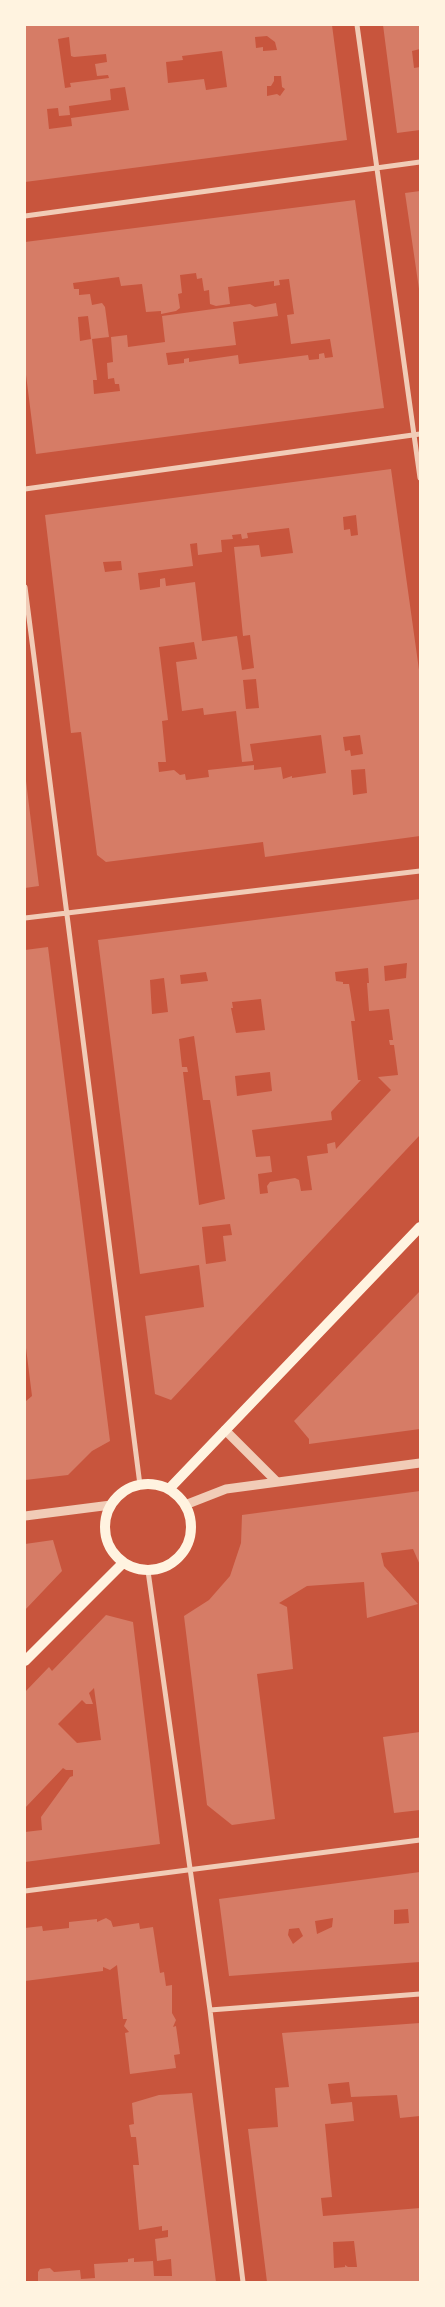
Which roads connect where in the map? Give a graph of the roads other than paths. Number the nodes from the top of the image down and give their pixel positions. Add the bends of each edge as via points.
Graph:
1 (357, 25) edge
2 (420, 162) edge
3 (376, 168) junction
4 (25, 216) edge
5 (417, 434) edge
6 (420, 478) edge
7 (25, 489) edge
8 (25, 588) edge
9 (420, 871) edge
10 (66, 912) junction
11 (25, 918) edge
12 (420, 1227) edge
13 (225, 1430) junction
14 (420, 1463) edge
15 (276, 1481) junction
16 (140, 1485) junction
17 (169, 1489) junction
18 (111, 1505) junction
19 (185, 1505) junction
20 (25, 1516) edge
21 (123, 1563) junction
22 (148, 1571) junction
23 (25, 1662) edge
24 (420, 1840) edge
25 (190, 1869) junction
26 (25, 1891) edge
27 (420, 1994) edge
28 (210, 2010) junction
29 (242, 2282) edge

1 - 3 street
2 - 3 street
3 - 4 street
3 - 5 street
5 - 6 street
5 - 7 street
8 - 10 street
9 - 10 street
10 - 11 street
10 - 16 street
12 - 13 main road
13 - 15 street
13 - 17 main road
14 - 15 street
15 - 19 street via 226,1489
16 - 17 main road via 159,1485
16 - 18 main road via 123,1492
17 - 19 main road
18 - 20 street
18 - 21 main road via 105,1532 111,1550
19 - 22 main road via 191,1522 186,1549 166,1567
21 - 22 main road
21 - 23 main road
22 - 25 street
24 - 25 street
25 - 26 street
25 - 28 street
27 - 28 street
28 - 29 street

